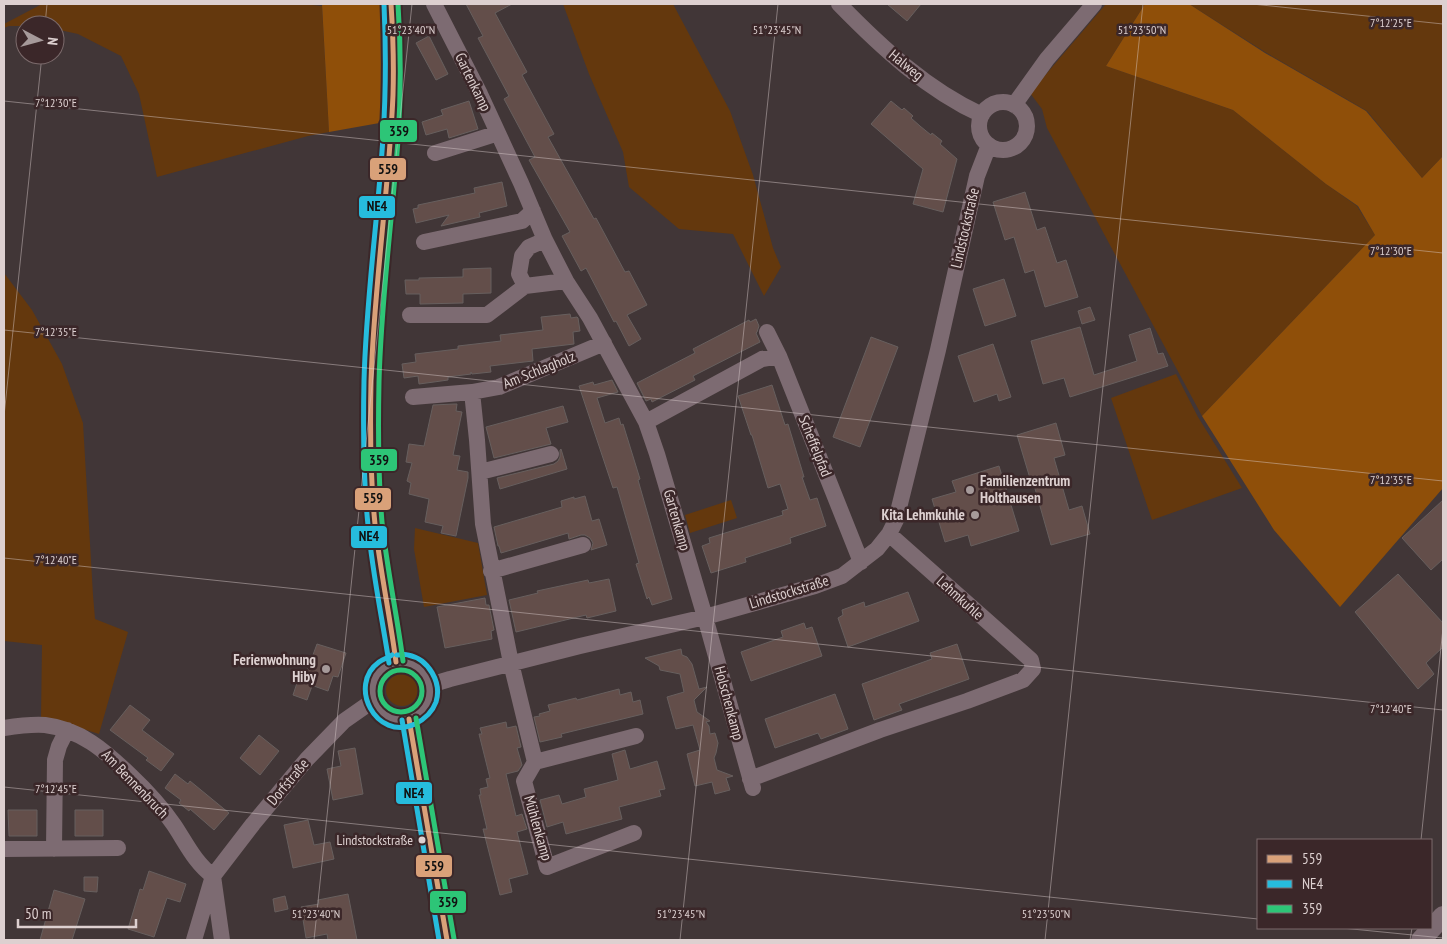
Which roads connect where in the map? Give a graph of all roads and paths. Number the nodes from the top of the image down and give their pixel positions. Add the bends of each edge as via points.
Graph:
1 (391, 4) edge
2 (434, 4) edge
3 (839, 4) edge
4 (1094, 4) edge
5 (1014, 105) junction
6 (982, 115) junction
7 (498, 133) junction
8 (988, 145) junction
9 (435, 153) dead end
10 (533, 211) junction
11 (545, 240) junction
12 (424, 242) dead end
13 (566, 281) junction
14 (525, 286) junction
15 (410, 315) dead end
16 (766, 332) dead end
17 (604, 343) junction
18 (779, 356) junction
19 (472, 392) junction
20 (413, 397) dead end
21 (646, 422) junction
22 (551, 454) dead end
23 (480, 472) junction
24 (889, 534) junction
25 (583, 545) dead end
26 (861, 562) junction
27 (491, 572) junction
28 (706, 617) junction
29 (396, 662) junction
30 (511, 663) junction
31 (430, 685) junction
32 (374, 700) junction
33 (409, 719) junction
34 (4, 728) edge
35 (67, 730) junction
36 (636, 736) dead end
37 (535, 762) junction
38 (751, 784) joint
39 (634, 833) dead end
40 (118, 848) dead end
41 (4, 849) edge
42 (54, 849) junction
43 (213, 876) junction
44 (1443, 916) edge
45 (1432, 928) edge
46 (1431, 929) edge
47 (194, 940) edge
48 (222, 940) edge
49 (447, 940) edge
50 (1421, 940) edge

1 - 29 street via 392,124 374,321 371,412 376,525
2 - 7 street, Gartenkamp
3 - 6 street, Halweg via 892,56 937,90
4 - 5 street via 1047,59
5 - 6 street via 999,102 987,108
5 - 8 street via 1024,116 1024,137 1011,148 1001,150
6 - 8 street via 979,124 981,135
7 - 9 street
7 - 10 street, Gartenkamp
8 - 24 street, Lindstockstraße via 977,176 896,520
10 - 11 street, Gartenkamp
10 - 12 street via 522,221
11 - 13 street, Gartenkamp
11 - 14 street via 529,247 522,256 519,274
13 - 14 street
13 - 17 street, Gartenkamp
14 - 15 street via 487,315
16 - 18 street, Scheffelpfad
17 - 19 street, Am Schlagholz via 499,387
17 - 21 street, Gartenkamp
18 - 21 street via 762,359
18 - 26 street, Scheffelpfad
19 - 20 street, Am Schlagholz
19 - 23 street
21 - 28 street, Gartenkamp
22 - 23 street
23 - 27 street via 483,524
24 - 26 street, Lindstockstraße via 877,550
24 - 38 street, Lehmkuhle via 1031,660 1033,669 1023,680 880,730
25 - 27 street
26 - 28 street, Lindstockstraße via 842,576 814,586
27 - 30 street
28 - 30 street, Lindstockstraße
28 - 38 street, Holschenkamp
29 - 31 street via 418,667
29 - 32 street via 376,676 372,692
30 - 31 street, Lindstockstraße
30 - 37 street
31 - 33 street via 424,710
32 - 33 street via 388,716
32 - 43 street, Dorfstraße via 344,721 313,752
33 - 49 street
34 - 35 street, Am Bennenbruch via 31,725
35 - 42 street via 55,760
35 - 43 street, Am Bennenbruch via 101,749 140,785 165,812 201,866
36 - 37 street
37 - 39 street, Mühlenkamp via 524,781 547,867
40 - 42 street
41 - 42 street
43 - 47 street, Dorfstraße
43 - 48 street
44 - 45 street
46 - 50 street

